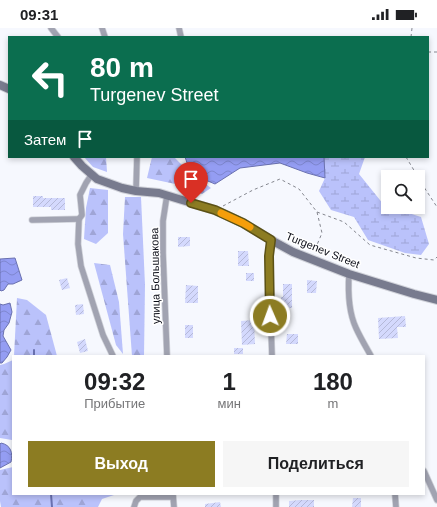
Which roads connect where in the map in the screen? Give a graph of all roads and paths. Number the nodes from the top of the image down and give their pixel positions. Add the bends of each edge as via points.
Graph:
1 (51, 28) edge
2 (57, 36) edge
3 (75, 158) edge
4 (137, 158) edge
5 (407, 158) edge
6 (414, 170) edge
7 (92, 174) junction
8 (425, 188) edge
9 (136, 191) junction
10 (167, 195) junction
11 (437, 207) edge
12 (215, 210) junction
13 (317, 212) junction
14 (79, 219) junction
15 (32, 220) dead end
16 (271, 240) junction
17 (437, 257) edge
18 (310, 259) junction
19 (349, 274) junction
20 (437, 300) edge
21 (113, 355) edge
22 (166, 355) edge
23 (272, 355) edge
24 (370, 355) edge
25 (425, 473) edge
26 (276, 495) edge
27 (395, 495) edge
28 (173, 496) edge
29 (437, 500) edge
30 (134, 507) edge
31 (174, 507) edge
32 (276, 507) edge
33 (396, 507) edge

1 - 2 street
3 - 7 street, Turgenev Street
4 - 9 street
5 - 6 path
7 - 9 street, Turgenev Street via 122,188
7 - 14 street via 80,194 82,215
8 - 11 path
9 - 10 street, Turgenev Street
10 - 12 street, Turgenev Street
10 - 22 street, улица Большакова via 163,221
12 - 13 path via 280,179 299,189
12 - 16 street, Turgenev Street
13 - 17 path via 344,222 370,245 416,258 434,260
13 - 18 path via 322,233
14 - 15 street
14 - 21 street via 78,244 81,266 103,335
16 - 18 street, Turgenev Street
16 - 23 street via 269,267
18 - 19 street, Turgenev Street
19 - 20 street, Turgenev Street
19 - 24 street via 348,286 355,327
25 - 29 street
26 - 32 street
27 - 33 street
28 - 30 street via 140,497
28 - 31 street

